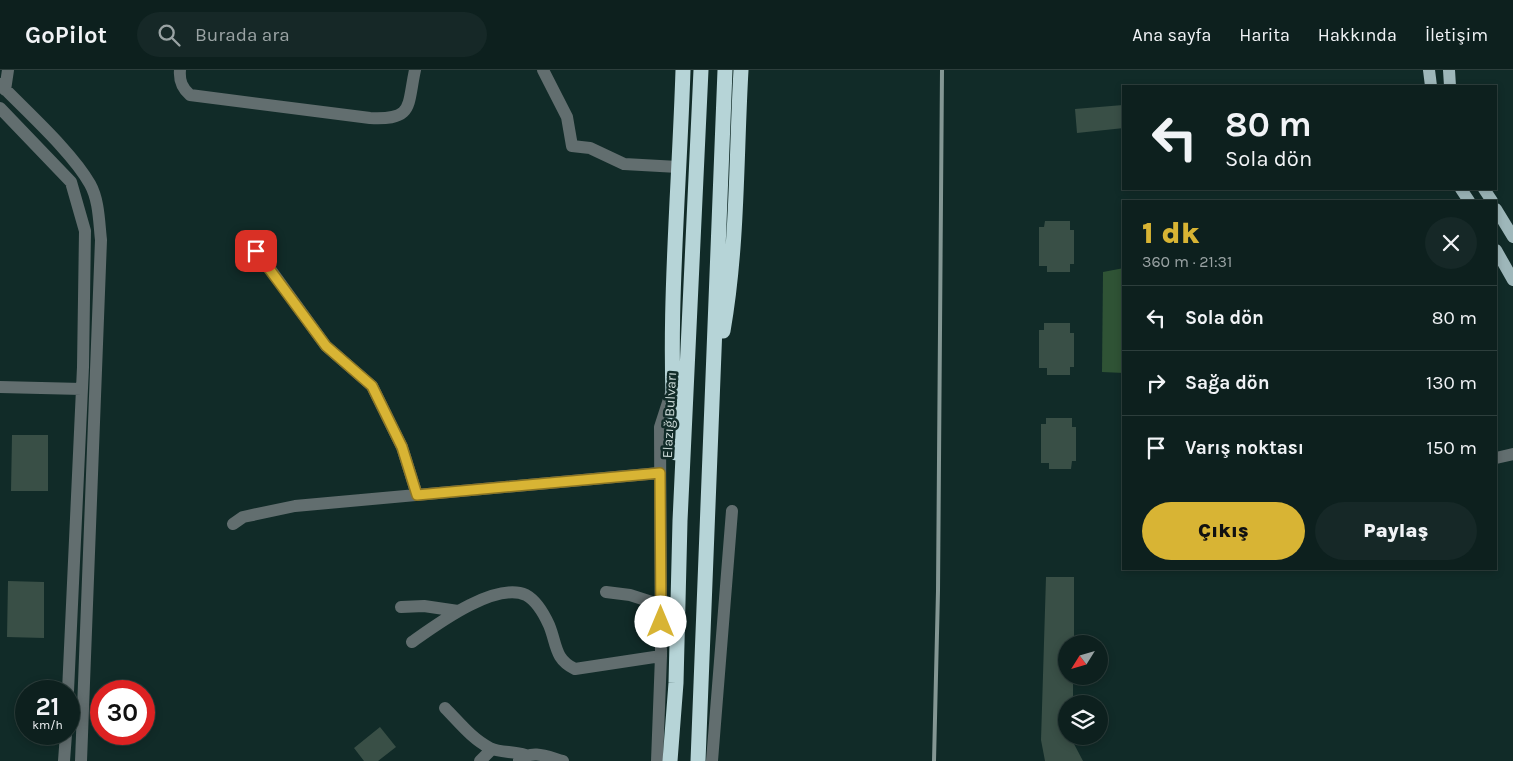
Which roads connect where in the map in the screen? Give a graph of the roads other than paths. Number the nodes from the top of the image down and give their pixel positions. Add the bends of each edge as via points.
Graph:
1 (8, 70) edge
2 (180, 70) edge
3 (415, 70) edge
4 (543, 70) edge
5 (683, 70) edge
6 (702, 70) edge
7 (725, 70) edge
8 (741, 70) edge
9 (1429, 70) edge
10 (1449, 70) edge
11 (1431, 85) edge
12 (1450, 85) edge
13 (2, 87) edge
14 (0, 108) edge
15 (678, 167) junction
16 (1497, 211) edge
17 (1513, 237) edge
18 (256, 251) dead end
19 (1497, 252) edge
20 (1513, 280) edge
21 (0, 387) edge
22 (82, 389) junction
23 (712, 392) junction
24 (671, 393) junction
25 (1513, 454) edge
26 (1497, 458) edge
27 (660, 473) junction
28 (417, 495) junction
29 (732, 511) dead end
30 (680, 521) junction
31 (233, 524) dead end
32 (606, 592) dead end
33 (661, 605) junction
34 (401, 607) dead end
35 (458, 611) junction
36 (412, 642) dead end
37 (661, 656) junction
38 (69, 680) edge
39 (445, 708) dead end
40 (65, 745) edge
41 (492, 749) junction
42 (521, 758) edge
43 (64, 761) edge
44 (81, 761) edge
45 (480, 761) edge
46 (563, 761) edge
47 (657, 761) edge
48 (670, 761) edge
49 (698, 761) edge
50 (712, 761) edge

1 - 13 street
2 - 3 street via 179,80 190,95 392,119 407,110
4 - 15 street via 567,117 572,146 590,148 624,164
5 - 15 highway
6 - 30 highway, Elazığ Bulvarı
7 - 23 highway
8 - 23 highway via 729,294
9 - 11 main road
10 - 12 main road
13 - 44 street via 72,159 91,185 98,209 101,240
14 - 22 street via 71,182 80,209 85,231
15 - 24 highway
16 - 17 main road
18 - 28 street via 326,346 372,386 402,447
19 - 20 main road
21 - 22 street
22 - 38 street
23 - 49 highway
24 - 27 street via 660,427
24 - 30 highway
25 - 26 street
27 - 28 street
27 - 33 street
28 - 31 street via 295,506 243,517
29 - 50 street
30 - 48 highway, Elazığ Bulvarı via 676,683
32 - 33 street via 630,595
33 - 37 street
34 - 35 street via 424,606
35 - 36 street
35 - 37 street via 477,601 512,592 525,595 537,603 565,664 575,669
37 - 47 street
39 - 41 street via 475,738
40 - 43 street
41 - 42 street via 514,751
41 - 45 street
42 - 46 street via 535,754

